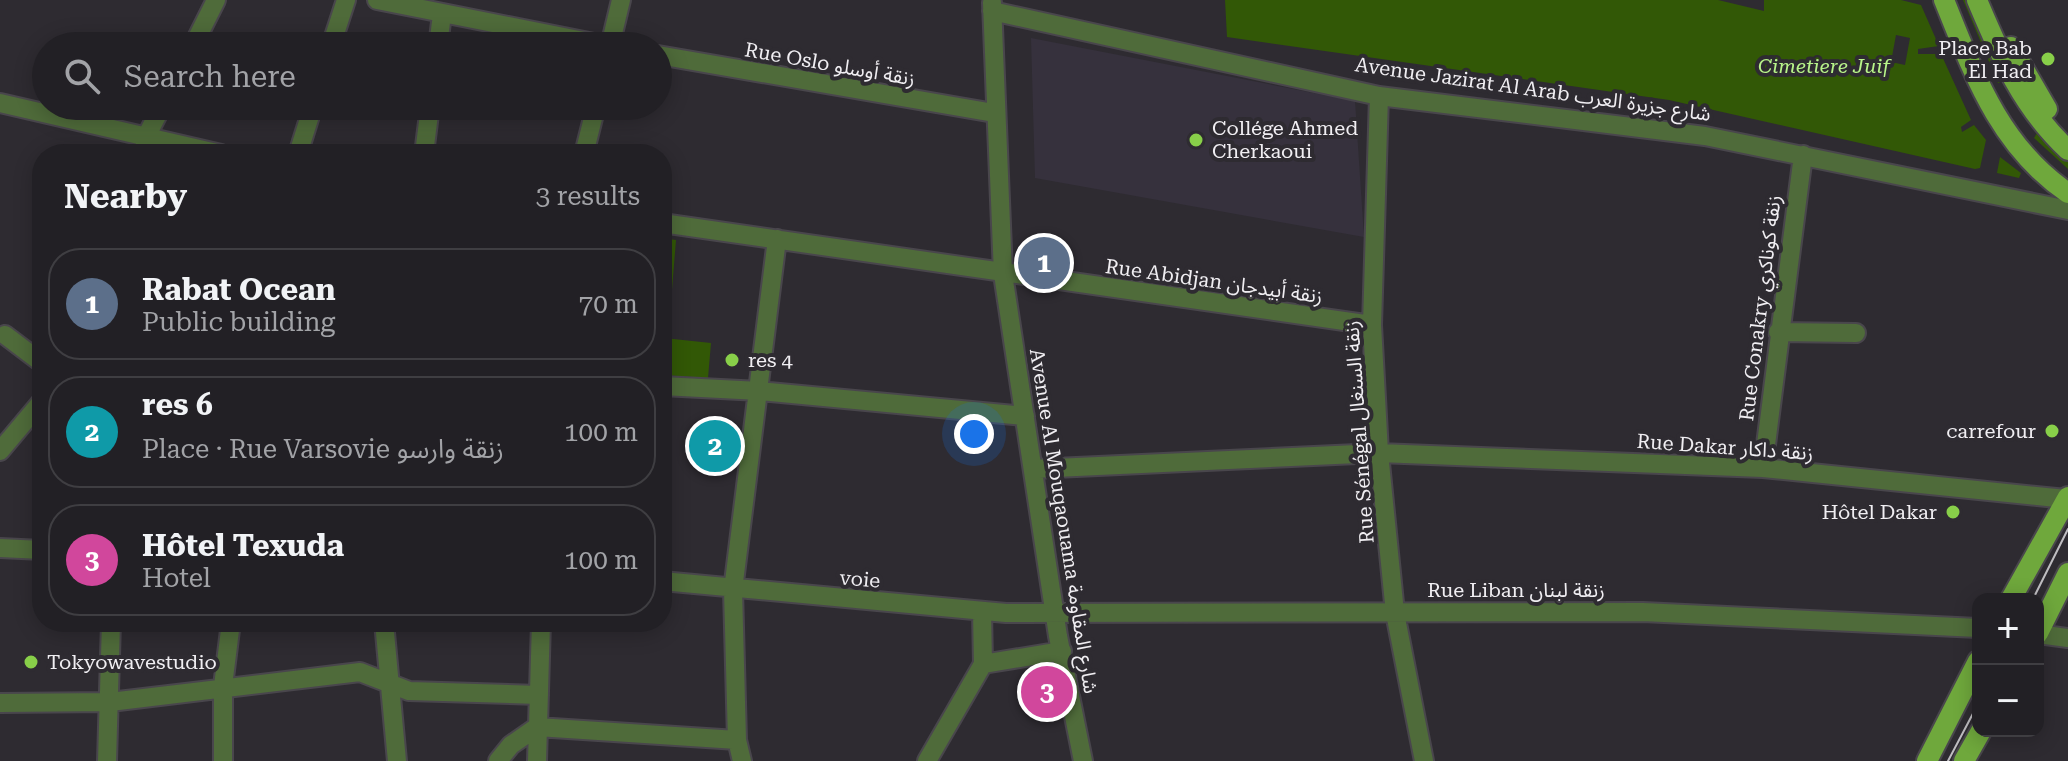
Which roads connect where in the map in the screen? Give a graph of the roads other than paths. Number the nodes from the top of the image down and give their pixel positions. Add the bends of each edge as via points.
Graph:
1 (216, 0) edge
2 (346, 0) edge
3 (377, 0) edge
4 (621, 0) edge
5 (1944, 0) edge
6 (1977, 0) edge
7 (1990, 0) edge
8 (992, 6) edge
9 (442, 14) junction
10 (200, 32) edge
11 (336, 32) edge
12 (440, 32) edge
13 (536, 32) edge
14 (613, 32) edge
15 (672, 57) edge
16 (1379, 96) junction
17 (0, 103) edge
18 (32, 112) edge
19 (994, 113) junction
20 (59, 120) edge
21 (156, 120) edge
22 (309, 120) edge
23 (428, 120) edge
24 (592, 120) edge
25 (2068, 133) edge
26 (142, 144) edge
27 (145, 144) edge
28 (301, 144) edge
29 (425, 144) edge
30 (586, 144) edge
31 (2068, 150) edge
32 (1803, 155) junction
33 (2068, 193) edge
34 (2068, 210) edge
35 (672, 224) edge
36 (777, 239) junction
37 (1003, 274) junction
38 (1372, 325) junction
39 (1778, 332) junction
40 (1856, 333) dead end
41 (5, 335) dead end
42 (32, 355) edge
43 (672, 387) edge
44 (760, 391) junction
45 (32, 413) edge
46 (1025, 416) junction
47 (0, 451) edge
48 (1379, 453) junction
49 (1763, 468) junction
50 (1033, 469) junction
51 (2067, 498) edge
52 (0, 548) edge
53 (32, 550) edge
54 (2068, 573) edge
55 (672, 582) edge
56 (733, 590) junction
57 (2014, 593) edge
58 (982, 611) junction
59 (1395, 613) junction
60 (1055, 615) junction
61 (2044, 621) edge
62 (1972, 628) edge
63 (111, 632) edge
64 (230, 632) edge
65 (385, 632) edge
66 (541, 632) edge
67 (2044, 634) edge
68 (2068, 638) edge
69 (1062, 651) junction
70 (983, 664) junction
71 (1976, 665) edge
72 (390, 685) junction
73 (223, 686) junction
74 (539, 695) junction
75 (110, 702) junction
76 (0, 703) edge
77 (537, 727) junction
78 (1978, 737) edge
79 (737, 740) junction
80 (107, 761) edge
81 (223, 761) edge
82 (397, 761) edge
83 (498, 761) edge
84 (537, 761) edge
85 (742, 761) edge
86 (927, 761) edge
87 (1083, 761) edge
88 (1424, 761) edge
89 (1927, 761) edge
90 (1964, 761) edge

1 - 10 street
2 - 11 street
3 - 9 street
4 - 14 street
5 - 33 main road via 2005,133 2027,160
6 - 31 main road via 2012,81 2039,121
7 - 25 main road via 2028,80
8 - 16 street, Avenue Jazirat Al Arab شارع جزيرة العرب
8 - 19 street, Avenue Al Mouqaouama شارع المقاومة
9 - 12 street
9 - 13 street
15 - 19 street, Rue Oslo زنقة أوسلو
16 - 32 street, Avenue Jazirat Al Arab شارع جزيرة العرب via 1705,136
16 - 38 street, Rue Sénégal زنقة السنغال
17 - 18 street
19 - 37 street, Avenue Al Mouqaouama شارع المقاومة
20 - 26 street
21 - 27 street
22 - 28 street
23 - 29 street
24 - 30 street
32 - 34 street, Avenue Jazirat Al Arab شارع جزيرة العرب
32 - 39 street, Rue Conakry زنقة كوناكري
35 - 36 street
36 - 37 street
36 - 44 street
37 - 38 street, Rue Abidjan زنقة أبيدجان
37 - 46 street, Avenue Al Mouqaouama شارع المقاومة
38 - 48 street, Rue Sénégal زنقة السنغال
39 - 40 street
39 - 49 street, Rue Conakry زنقة كوناكري
41 - 42 street
43 - 44 street
44 - 46 street
44 - 56 street
45 - 47 street
46 - 50 street, Avenue Al Mouqaouama شارع المقاومة
48 - 49 street, Rue Dakar زنقة داكار
48 - 50 street, Rue Dakar زنقة داكار
48 - 59 street, Rue Sénégal زنقة السنغال
49 - 51 street, Rue Dakar زنقة داكار
50 - 60 street, Avenue Al Mouqaouama شارع المقاومة
51 - 57 main road
52 - 53 street
54 - 61 main road
55 - 56 street, voie
56 - 58 street, voie
56 - 79 street
58 - 60 street, voie
58 - 70 street
59 - 60 street, Rue Liban زنقة لبنان
59 - 62 street, Rue Liban زنقة لبنان via 1643,612
59 - 88 street, Rue Sénégal زنقة السنغال
60 - 69 street, Avenue Al Mouqaouama شارع المقاومة
63 - 75 street
64 - 73 street
65 - 72 street
66 - 74 street
67 - 68 street
69 - 70 street
69 - 87 street, Avenue Al Mouqaouama شارع المقاومة
70 - 86 street
71 - 89 main road
72 - 73 street via 360,672
72 - 74 street via 409,691
72 - 82 street
73 - 75 street
73 - 81 street
74 - 77 street
75 - 76 street
75 - 80 street
77 - 79 street
77 - 83 street
77 - 84 street
78 - 90 main road
79 - 85 street

